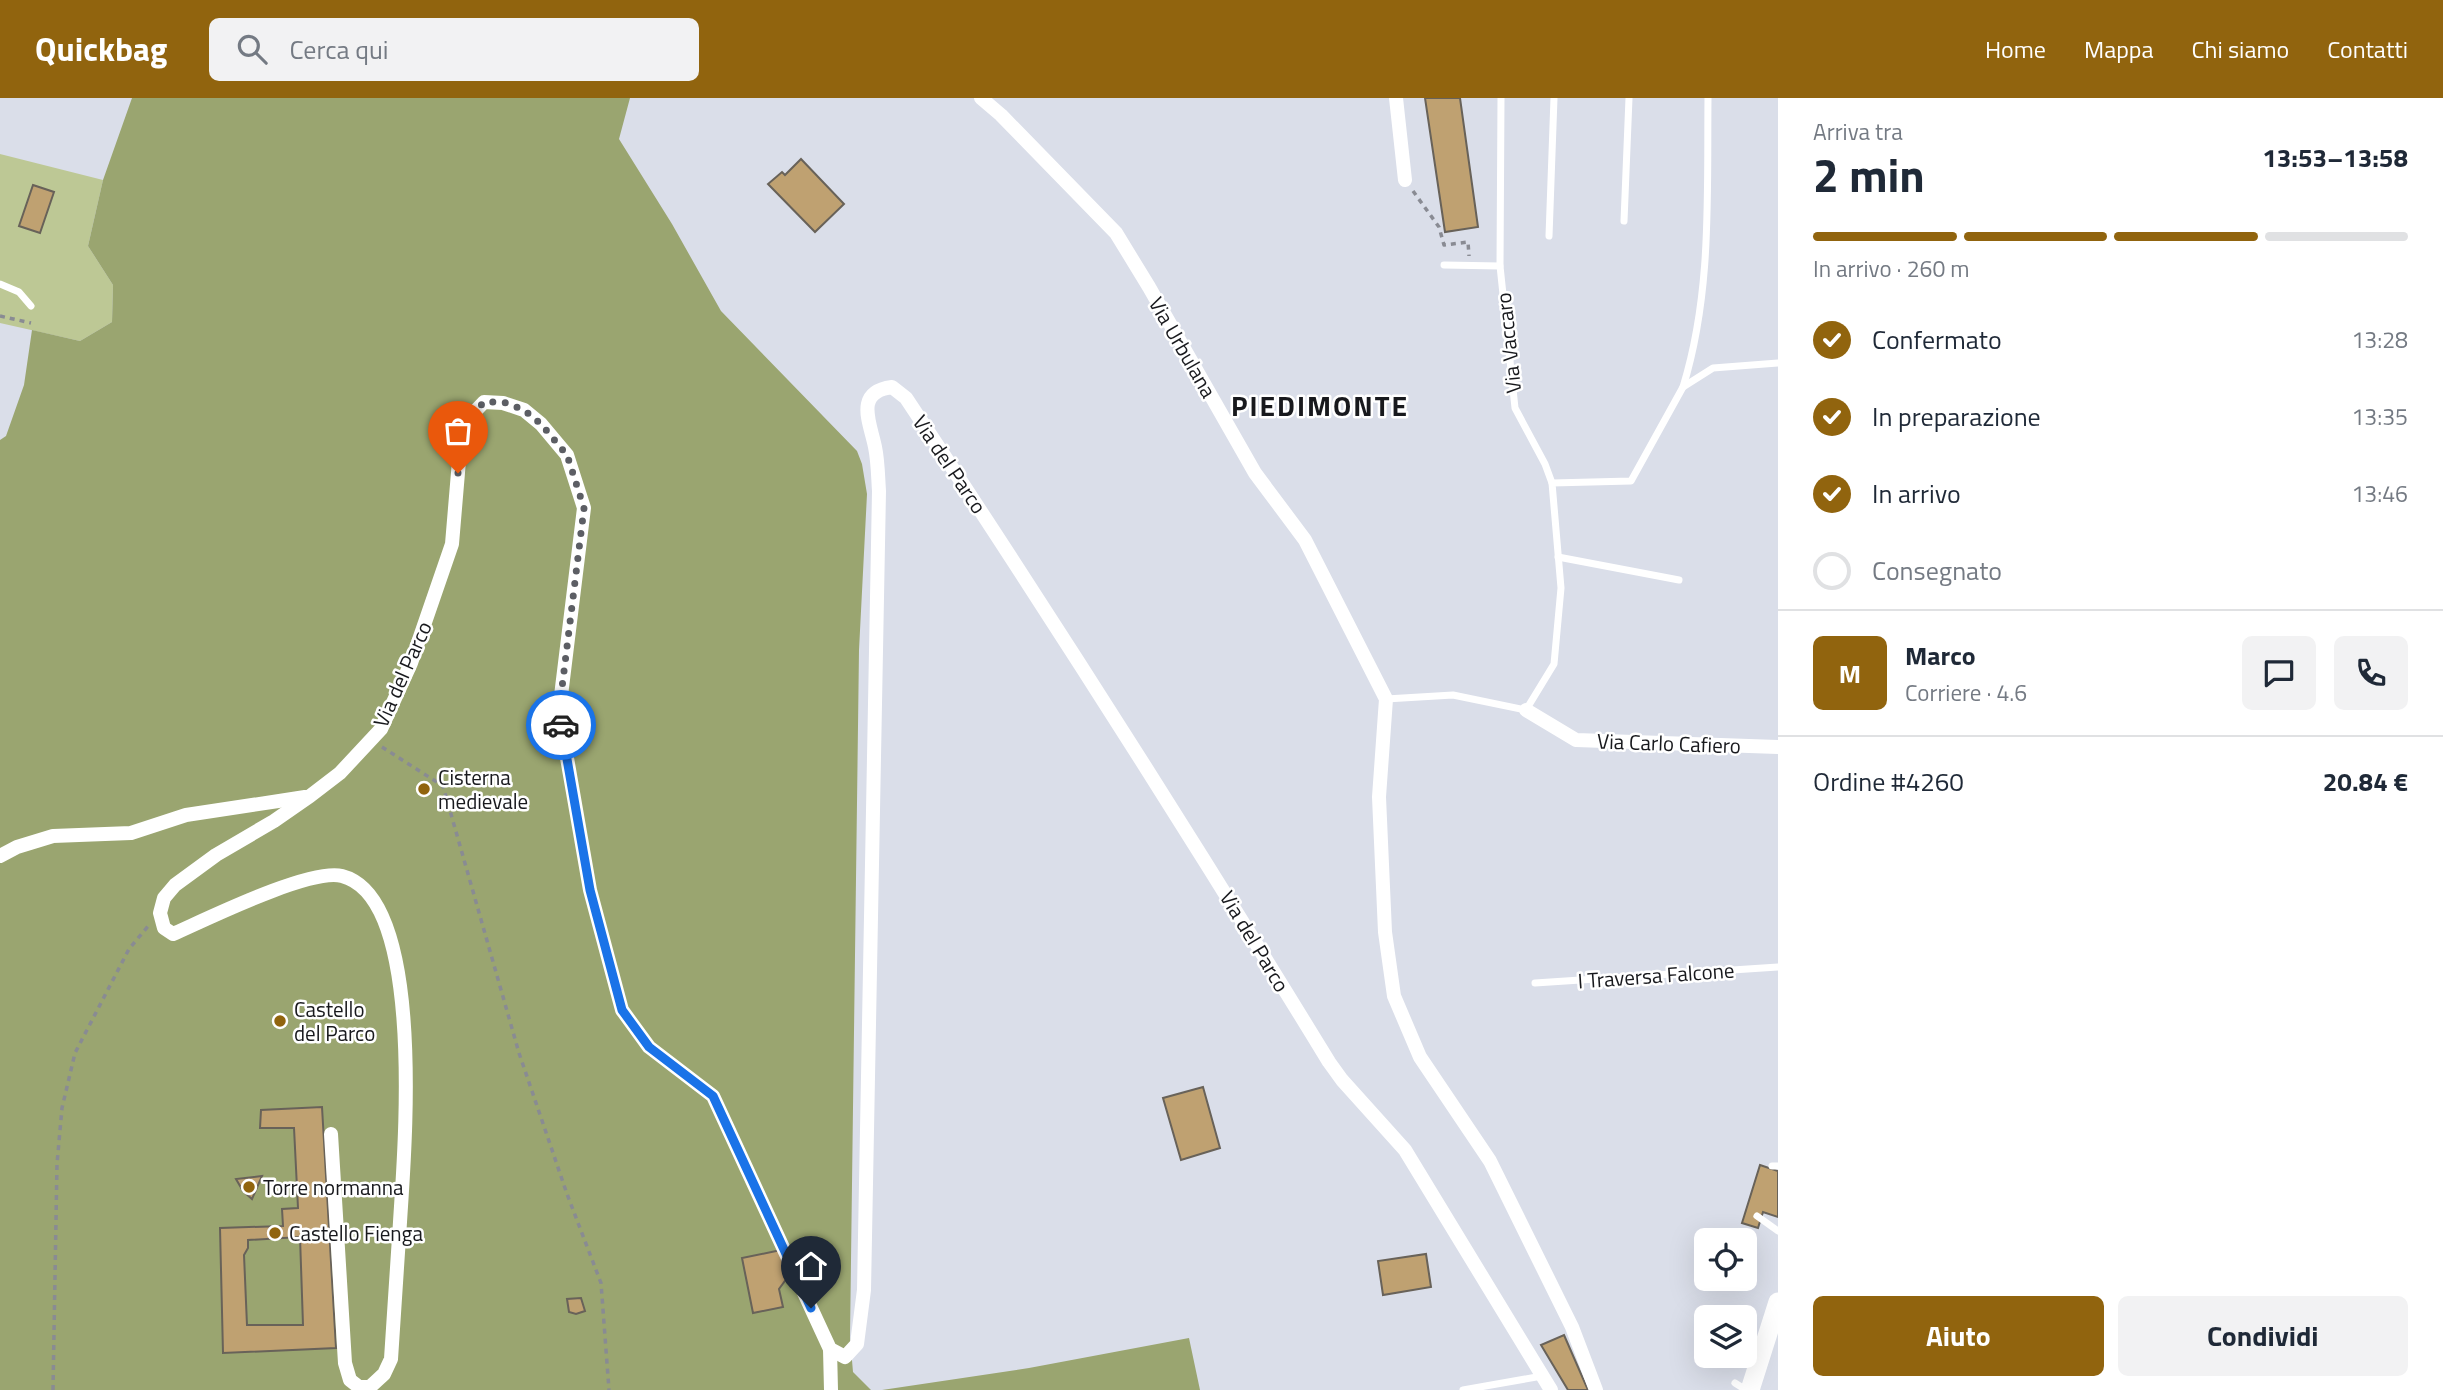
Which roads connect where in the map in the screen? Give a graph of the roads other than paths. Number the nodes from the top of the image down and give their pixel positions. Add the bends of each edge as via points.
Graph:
1 (981, 98) edge
2 (1396, 98) edge
3 (1501, 98) edge
4 (1554, 98) edge
5 (1629, 98) edge
6 (1708, 98) edge
7 (1405, 180) road end
8 (1624, 221) dead end
9 (1549, 236) dead end
10 (1444, 265) dead end
11 (1500, 266) junction
12 (0, 284) edge
13 (31, 306) dead end
14 (1778, 363) edge
15 (1684, 387) junction
16 (1552, 483) junction
17 (1558, 557) junction
18 (1679, 580) dead end
19 (1387, 699) junction
20 (1526, 710) junction
21 (1778, 747) edge
22 (310, 796) junction
23 (0, 856) edge
24 (1778, 967) edge
25 (1535, 983) dead end
26 (331, 1134) dead end
27 (1757, 1216) dead end
28 (1778, 1231) edge
29 (1778, 1302) edge
30 (830, 1349) junction
31 (1542, 1376) junction
32 (1744, 1388) edge
33 (831, 1390) edge
34 (1463, 1390) edge
35 (1551, 1390) edge
36 (1596, 1390) edge

1 - 19 street, Via Urbulana via 1116,233 1255,473 1305,540
2 - 7 street
3 - 11 lane
4 - 9 lane
5 - 8 lane
6 - 15 lane via 1706,267
10 - 11 lane, Via Vaccaro
11 - 16 lane, Via Vaccaro via 1515,408
12 - 13 lane via 19,292
14 - 15 lane via 1713,368
15 - 16 lane via 1631,481
16 - 17 lane, Via Vaccaro
17 - 18 lane
17 - 20 lane, Via Vaccaro via 1561,588 1553,664
19 - 20 lane via 1453,695
19 - 36 street via 1379,797 1385,932 1394,996 1420,1057 1490,1161 1572,1327
20 - 21 street, Via Carlo Cafiero via 1576,740
22 - 23 street via 186,815 131,833 53,836
22 - 26 street, Via del Parco via 176,885 164,898 160,913 164,928 173,934 263,894 330,874 353,880 378,908 393,948 401,995 405,1132 391,1359 370,1387 359,1387 350,1380 345,1363
22 - 30 street, Via del Parco via 340,773 381,729 411,663 452,544 463,425 484,402 503,402 524,410 567,455 584,508 559,712 590,890 622,1010 649,1047 713,1096
24 - 25 lane, I Traversa Falcone
27 - 28 lane
29 - 32 main road
30 - 31 street, Via del Parco via 845,1357 858,1344 864,1290 879,491 867,414 868,400 879,389 892,387 906,398 1031,585 1329,1062 1405,1150
30 - 33 street, Via del Parco
31 - 34 lane
31 - 35 street, Via del Parco

